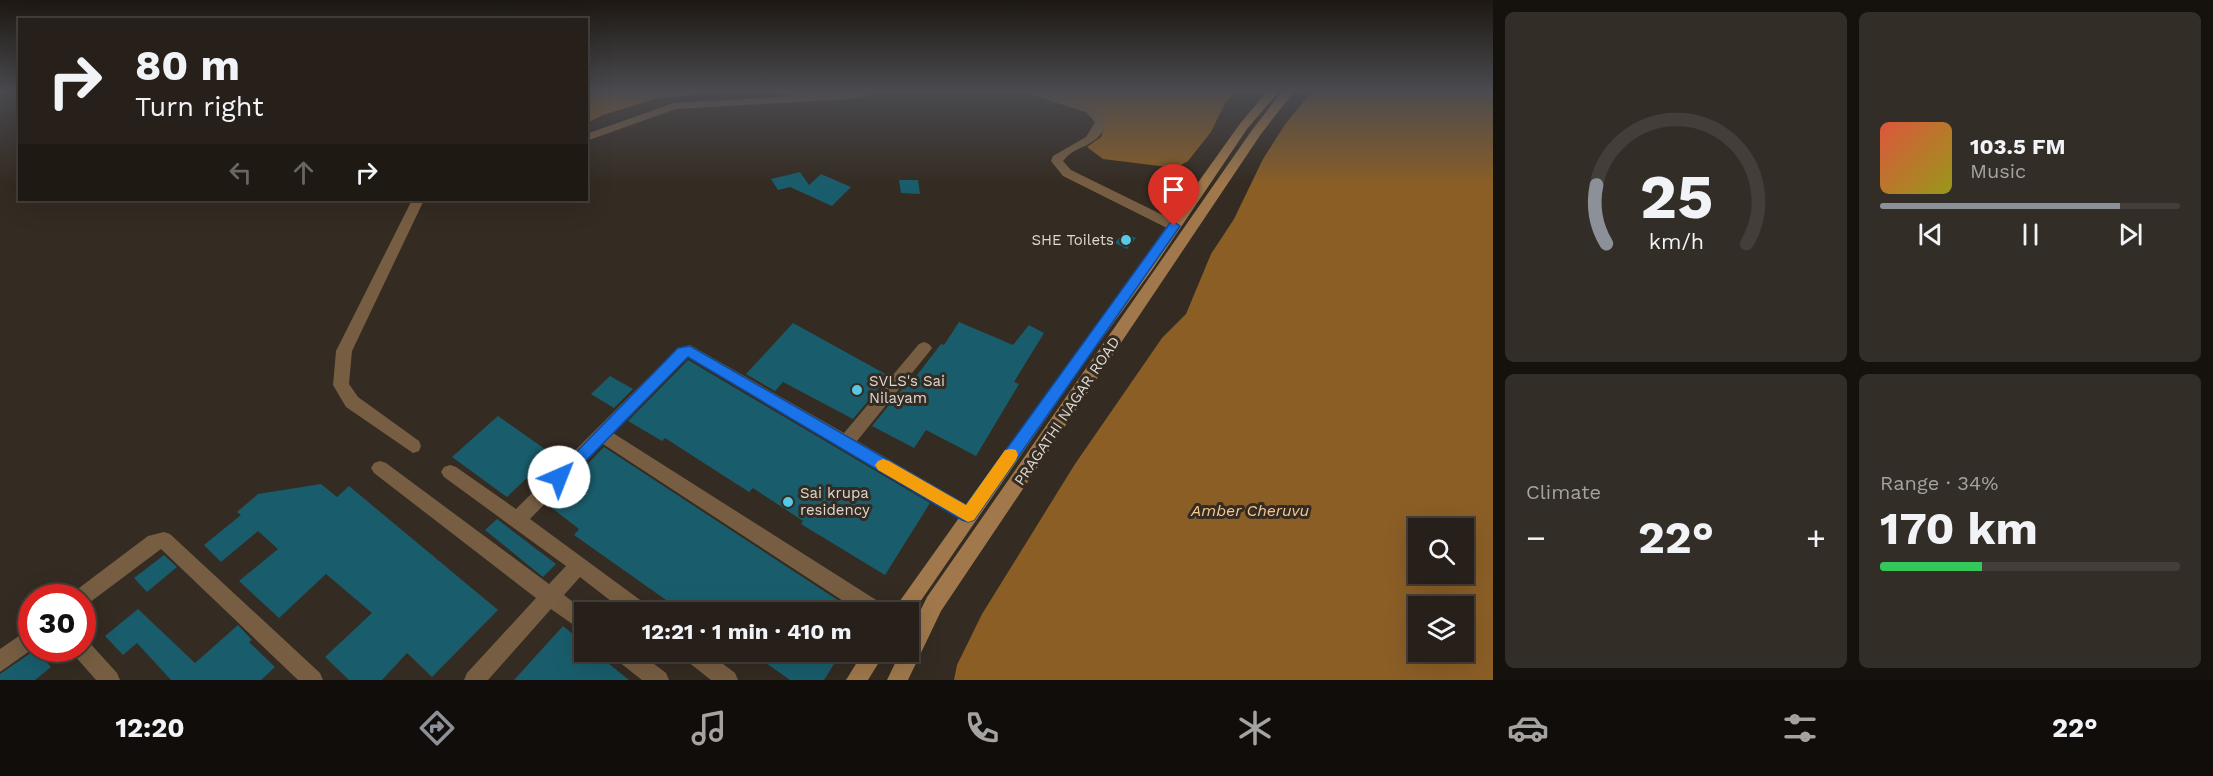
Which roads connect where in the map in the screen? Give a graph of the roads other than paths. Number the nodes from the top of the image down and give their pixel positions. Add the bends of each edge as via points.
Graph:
1 (631, 122) edge
2 (1101, 122) edge
3 (1247, 122) edge
4 (1264, 122) edge
5 (588, 137) edge
6 (418, 201) edge
7 (1174, 226) junction
8 (924, 348) dead end
9 (601, 434) junction
10 (846, 443) junction
11 (413, 446) dead end
12 (380, 468) dead end
13 (450, 472) dead end
14 (968, 515) junction
15 (517, 520) junction
16 (579, 565) junction
17 (96, 586) edge
18 (550, 597) junction
19 (627, 602) edge
20 (861, 602) edge
21 (909, 602) edge
22 (574, 615) edge
23 (18, 648) edge
24 (0, 662) edge
25 (94, 662) edge
26 (633, 662) edge
27 (704, 662) edge
28 (868, 662) edge
29 (650, 677) edge
30 (110, 680) edge
31 (313, 680) edge
32 (474, 680) edge
33 (728, 680) edge
34 (856, 680) edge
35 (897, 680) edge

1 - 5 street
2 - 7 street via 1097,134 1056,161 1067,173
3 - 7 main road, PRAGATHI NAGAR ROAD
4 - 35 main road, PRAGATHI NAGAR ROAD via 934,604
6 - 11 street via 344,351 341,385 352,402
7 - 14 main road, PRAGATHI NAGAR ROAD
8 - 10 street
9 - 10 street via 683,352 690,351
9 - 15 street
9 - 20 street
10 - 14 street
12 - 18 street
13 - 15 street
14 - 21 main road, PRAGATHI NAGAR ROAD
15 - 16 street
16 - 18 street
16 - 19 street
17 - 31 street via 154,542 164,540
18 - 22 street
18 - 32 street
23 - 24 street
25 - 30 street
26 - 29 street
27 - 33 street
28 - 34 main road

